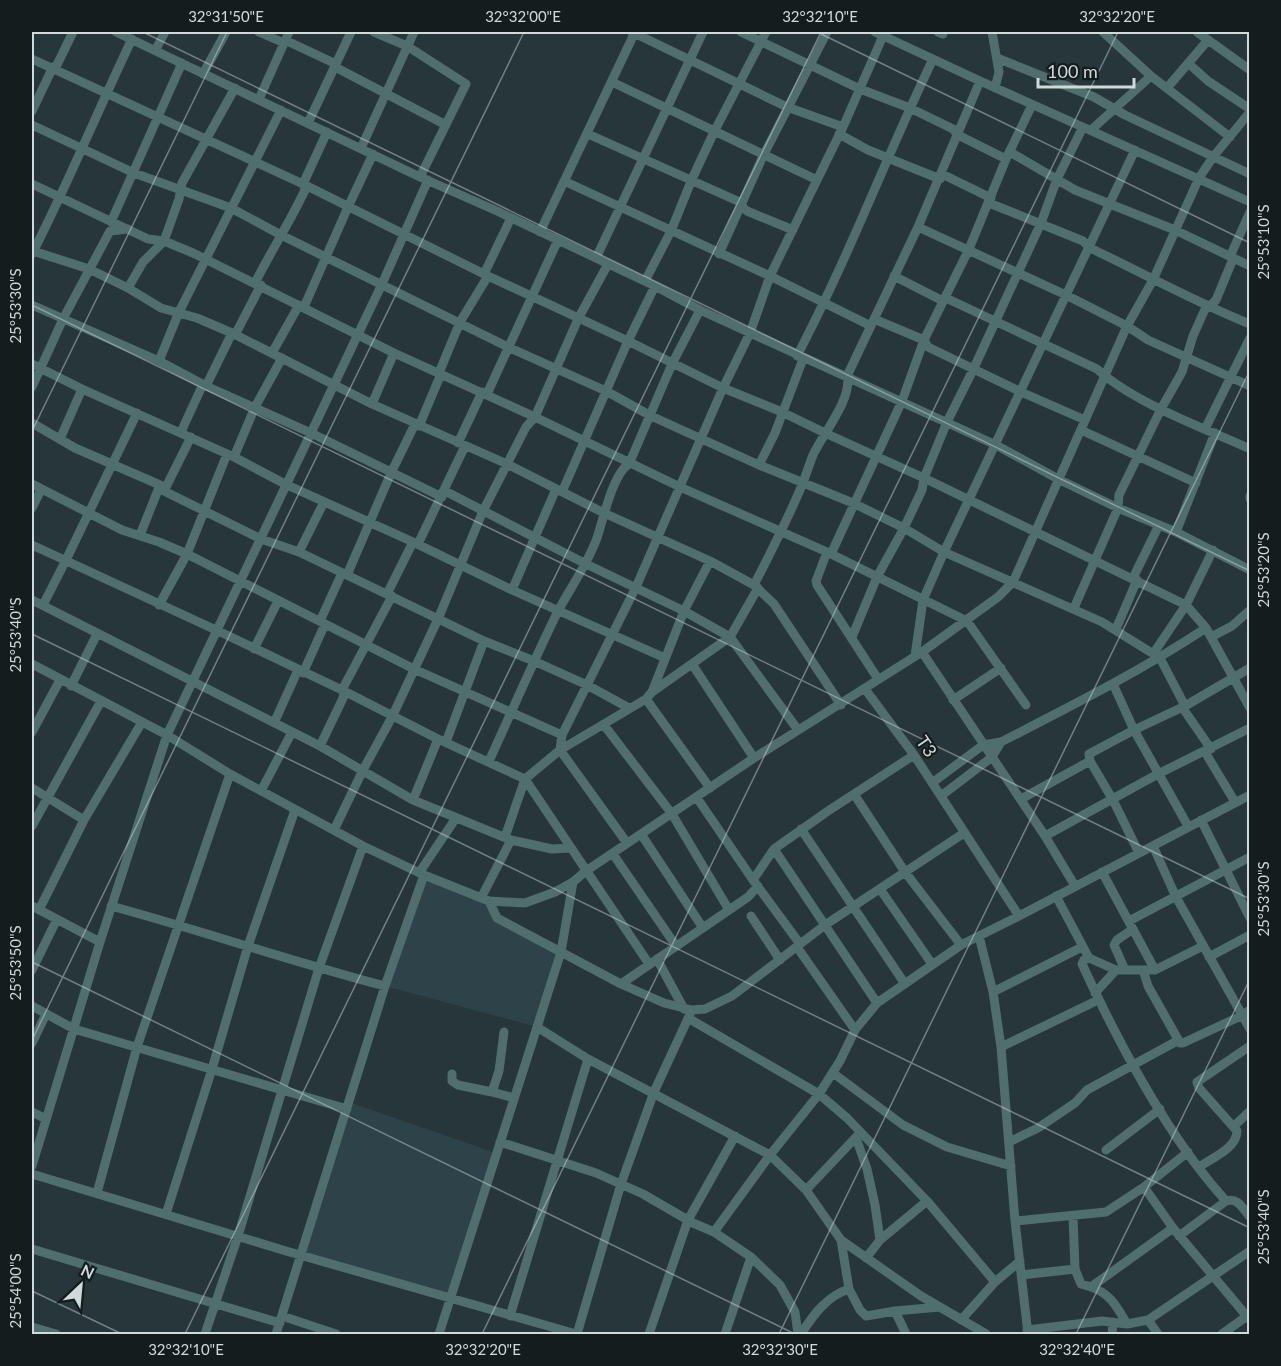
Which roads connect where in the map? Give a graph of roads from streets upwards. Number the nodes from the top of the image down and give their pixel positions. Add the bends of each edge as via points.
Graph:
1 (73, 32) edge
2 (116, 32) edge
3 (165, 32) edge
4 (226, 32) edge
5 (259, 32) edge
6 (351, 32) edge
7 (374, 32) edge
8 (414, 32) edge
9 (634, 32) edge
10 (703, 32) edge
11 (741, 32) edge
12 (766, 32) edge
13 (827, 32) edge
14 (992, 32) edge
15 (1103, 32) edge
16 (1197, 32) edge
17 (879, 34) edge
18 (286, 38) edge
19 (132, 39) junction
20 (1208, 40) junction
21 (762, 41) junction
22 (407, 46) junction
23 (156, 49) junction
24 (997, 58) junction
25 (32, 59) edge
26 (933, 59) junction
27 (690, 61) junction
28 (182, 63) junction
29 (1188, 63) junction
30 (811, 64) junction
31 (335, 65) junction
32 (54, 68) junction
33 (1250, 70) edge
34 (203, 74) junction
35 (1151, 76) junction
36 (980, 81) junction
37 (612, 82) junction
38 (740, 85) junction
39 (235, 88) junction
40 (995, 88) junction
41 (1167, 88) junction
42 (860, 89) junction
43 (107, 92) junction
44 (385, 93) junction
45 (259, 99) junction
46 (1032, 105) junction
47 (788, 107) junction
48 (910, 108) junction
49 (1114, 109) junction
50 (281, 110) junction
51 (667, 110) junction
52 (32, 111) edge
53 (1250, 111) edge
54 (157, 116) junction
55 (308, 123) junction
56 (32, 124) edge
57 (446, 125) junction
58 (1087, 128) junction
59 (841, 130) junction
60 (327, 132) junction
61 (714, 132) junction
62 (588, 134) junction
63 (958, 135) junction
64 (1230, 136) junction
65 (207, 139) junction
66 (81, 148) junction
67 (361, 148) junction
68 (1135, 150) junction
69 (373, 154) junction
70 (1008, 155) junction
71 (763, 156) junction
72 (1213, 157) junction
73 (888, 158) junction
74 (643, 160) junction
75 (254, 161) junction
76 (134, 173) junction
77 (1250, 174) edge
78 (941, 176) junction
79 (1199, 178) junction
80 (424, 179) junction
81 (692, 179) junction
82 (1057, 179) junction
83 (817, 180) junction
84 (564, 181) junction
85 (32, 184) edge
86 (303, 184) junction
87 (180, 189) junction
88 (61, 197) junction
89 (990, 200) junction
90 (742, 202) junction
91 (1250, 202) edge
92 (1109, 204) junction
93 (348, 207) junction
94 (621, 207) junction
95 (231, 208) junction
96 (1250, 212) edge
97 (512, 218) junction
98 (111, 222) junction
99 (1041, 223) junction
100 (918, 227) junction
101 (128, 229) junction
102 (793, 230) junction
103 (1175, 230) junction
104 (671, 231) junction
105 (540, 232) junction
106 (404, 234) junction
107 (281, 235) junction
108 (558, 240) junction
109 (164, 241) junction
110 (1090, 248) junction
111 (969, 249) junction
112 (33, 250) edge
113 (719, 254) junction
114 (328, 257) junction
115 (596, 258) junction
116 (1233, 259) junction
117 (207, 260) junction
118 (608, 264) junction
119 (1250, 266) edge
120 (89, 269) junction
121 (1018, 274) junction
122 (486, 275) junction
123 (770, 276) junction
124 (894, 276) junction
125 (1153, 280) junction
126 (645, 281) junction
127 (258, 284) junction
128 (382, 284) junction
129 (655, 286) junction
130 (128, 288) junction
131 (1066, 295) junction
132 (531, 296) junction
133 (944, 300) junction
134 (824, 304) junction
135 (32, 305) edge
136 (302, 306) junction
137 (1206, 307) junction
138 (700, 310) junction
139 (179, 312) junction
140 (63, 319) junction
141 (578, 319) junction
142 (460, 322) junction
143 (995, 322) junction
144 (872, 323) junction
145 (1250, 324) edge
146 (1127, 326) junction
147 (357, 333) junction
148 (750, 333) junction
149 (234, 334) junction
150 (1250, 338) edge
151 (924, 340) junction
152 (628, 341) junction
153 (1044, 345) junction
154 (508, 347) junction
155 (272, 353) junction
156 (394, 353) junction
157 (800, 357) junction
158 (282, 358) junction
159 (1185, 358) junction
160 (159, 361) junction
161 (672, 364) junction
162 (36, 366) edge
163 (555, 369) junction
164 (973, 370) junction
165 (440, 374) junction
166 (847, 376) junction
167 (1105, 376) junction
168 (1231, 377) junction
169 (333, 384) junction
170 (204, 385) junction
171 (1250, 386) edge
172 (32, 387) edge
173 (723, 388) junction
174 (82, 389) junction
175 (606, 391) junction
176 (1021, 392) junction
177 (484, 393) junction
178 (902, 400) junction
179 (372, 404) junction
180 (255, 407) junction
181 (1161, 409) junction
182 (782, 412) junction
183 (137, 413) junction
184 (651, 416) junction
185 (535, 417) junction
186 (1085, 420) junction
187 (32, 423) edge
188 (946, 423) junction
189 (417, 425) junction
190 (1205, 429) junction
191 (1081, 430) junction
192 (181, 432) junction
193 (311, 433) junction
194 (825, 433) junction
195 (1215, 433) junction
196 (191, 437) junction
197 (701, 438) junction
198 (60, 439) junction
199 (584, 440) junction
200 (461, 445) junction
201 (996, 445) junction
202 (1250, 449) edge
203 (231, 455) junction
204 (874, 456) junction
205 (1137, 457) junction
206 (112, 464) junction
207 (507, 464) junction
208 (629, 464) junction
209 (759, 465) junction
210 (391, 472) junction
211 (924, 478) junction
212 (1060, 480) junction
213 (803, 483) junction
214 (1196, 483) junction
215 (32, 484) edge
216 (285, 484) junction
217 (162, 488) junction
218 (680, 488) junction
219 (41, 489) junction
220 (559, 490) junction
221 (443, 494) junction
222 (968, 501) junction
223 (324, 502) junction
224 (853, 503) junction
225 (32, 508) edge
226 (1118, 508) junction
227 (206, 510) junction
228 (483, 511) junction
229 (604, 513) junction
230 (88, 514) junction
231 (369, 523) junction
232 (1159, 525) junction
233 (904, 528) junction
234 (1036, 531) junction
235 (782, 532) junction
236 (1176, 532) junction
237 (140, 536) junction
238 (535, 537) junction
239 (658, 538) junction
240 (261, 539) junction
241 (416, 543) junction
242 (32, 545) edge
243 (1213, 550) junction
244 (299, 552) junction
245 (944, 552) junction
246 (829, 553) junction
247 (187, 555) junction
248 (66, 560) junction
249 (1096, 560) junction
250 (710, 561) junction
251 (584, 563) junction
252 (460, 564) junction
253 (1250, 570) edge
254 (345, 574) junction
255 (877, 577) junction
256 (1135, 579) junction
257 (240, 581) junction
258 (1013, 582) junction
259 (756, 586) junction
260 (636, 587) junction
261 (512, 590) junction
262 (389, 595) junction
263 (32, 600) edge
264 (923, 600) junction
265 (278, 601) junction
266 (43, 605) junction
267 (159, 605) junction
268 (1186, 605) junction
269 (1074, 608) junction
270 (559, 609) junction
271 (1250, 610) edge
272 (684, 612) junction
273 (438, 619) junction
274 (967, 621) junction
275 (323, 622) junction
276 (1116, 629) junction
277 (216, 630) junction
278 (1208, 632) junction
279 (613, 633) junction
280 (98, 634) junction
281 (730, 637) junction
282 (852, 637) junction
283 (484, 641) junction
284 (367, 644) junction
285 (254, 649) junction
286 (918, 654) junction
287 (1157, 656) junction
288 (665, 658) junction
289 (534, 661) junction
290 (32, 664) edge
291 (692, 664) junction
292 (1001, 668) junction
293 (1250, 668) edge
294 (414, 669) junction
295 (301, 672) junction
296 (1233, 676) junction
297 (878, 679) junction
298 (60, 680) junction
299 (192, 681) junction
300 (1113, 684) junction
301 (587, 685) junction
302 (71, 686) junction
303 (865, 689) junction
304 (342, 690) junction
305 (465, 692) junction
306 (649, 695) junction
307 (953, 700) junction
308 (101, 701) junction
309 (841, 705) junction
310 (1026, 705) dead end
311 (1184, 707) junction
312 (629, 708) junction
313 (1250, 708) edge
314 (511, 712) junction
315 (392, 717) junction
316 (142, 722) junction
317 (274, 723) junction
318 (604, 725) junction
319 (1250, 728) edge
320 (798, 730) junction
321 (1134, 730) junction
322 (32, 732) edge
323 (292, 732) junction
324 (167, 735) junction
325 (562, 735) junction
326 (442, 741) junction
327 (1001, 742) junction
328 (983, 745) junction
329 (320, 746) junction
330 (560, 750) junction
331 (1208, 750) junction
332 (914, 755) junction
333 (754, 758) junction
334 (992, 758) junction
335 (489, 761) junction
336 (1090, 761) junction
337 (363, 770) junction
338 (230, 774) junction
339 (1158, 774) junction
340 (525, 779) junction
341 (932, 783) junction
342 (32, 788) edge
343 (710, 788) junction
344 (261, 791) junction
345 (854, 794) junction
346 (940, 796) junction
347 (47, 797) junction
348 (697, 798) junction
349 (1248, 798) edge
350 (1021, 799) junction
351 (413, 800) junction
352 (1113, 801) junction
353 (1235, 802) junction
354 (295, 810) junction
355 (672, 814) junction
356 (456, 818) junction
357 (84, 820) junction
358 (1201, 820) junction
359 (32, 826) edge
360 (1188, 826) junction
361 (334, 830) junction
362 (801, 830) junction
363 (963, 833) junction
364 (641, 834) junction
365 (1046, 836) junction
366 (508, 838) junction
367 (627, 843) junction
368 (363, 846) junction
369 (1153, 846) junction
370 (570, 848) junction
371 (774, 849) junction
372 (1139, 853) junction
373 (614, 854) junction
374 (1250, 857) edge
375 (1227, 870) junction
376 (586, 871) junction
377 (905, 872) junction
378 (1102, 872) junction
379 (421, 874) junction
380 (573, 882) junction
381 (755, 883) junction
382 (1075, 886) junction
383 (880, 889) junction
384 (1056, 896) junction
385 (1176, 897) junction
386 (485, 899) junction
387 (111, 906) junction
388 (853, 907) junction
389 (35, 908) edge
390 (729, 910) junction
391 (751, 916) dead end
392 (1019, 916) junction
393 (1250, 918) edge
394 (57, 919) junction
395 (178, 925) junction
396 (825, 925) junction
397 (1131, 925) junction
398 (703, 928) junction
399 (1250, 935) edge
400 (980, 936) junction
401 (100, 942) junction
402 (799, 945) junction
403 (961, 945) junction
404 (248, 946) junction
405 (676, 946) junction
406 (1203, 946) junction
407 (1082, 947) junction
408 (561, 952) junction
409 (1209, 957) junction
410 (1089, 958) junction
411 (780, 960) junction
412 (653, 962) junction
413 (932, 964) junction
414 (319, 968) junction
415 (32, 970) edge
416 (1121, 970) junction
417 (1143, 970) junction
418 (1155, 970) junction
419 (621, 984) junction
420 (905, 984) junction
421 (386, 986) junction
422 (993, 992) junction
423 (1097, 996) junction
424 (876, 1003) junction
425 (32, 1006) edge
426 (688, 1012) junction
427 (1246, 1013) edge
428 (46, 1014) junction
429 (537, 1027) junction
430 (74, 1029) junction
431 (1250, 1029) edge
432 (855, 1030) junction
433 (504, 1032) dead end
434 (1177, 1041) junction
435 (32, 1043) edge
436 (1250, 1046) edge
437 (137, 1047) junction
438 (1001, 1047) junction
439 (588, 1059) junction
440 (1134, 1064) junction
441 (212, 1069) junction
442 (833, 1072) junction
443 (452, 1074) dead end
444 (282, 1089) junction
445 (492, 1092) junction
446 (654, 1092) junction
447 (819, 1094) junction
448 (514, 1098) junction
449 (346, 1109) junction
450 (1160, 1110) junction
451 (32, 1112) edge
452 (1246, 1114) edge
453 (46, 1119) junction
454 (1234, 1126) junction
455 (1250, 1126) edge
456 (859, 1135) junction
457 (735, 1136) junction
458 (500, 1142) junction
459 (1009, 1142) junction
460 (1106, 1150) dead end
461 (1188, 1152) junction
462 (770, 1155) junction
463 (556, 1161) junction
464 (32, 1166) edge
465 (1011, 1167) junction
466 (1199, 1167) junction
467 (32, 1174) edge
468 (621, 1184) junction
469 (1144, 1187) junction
470 (806, 1190) junction
471 (97, 1193) junction
472 (927, 1201) junction
473 (1226, 1201) junction
474 (166, 1214) junction
475 (1073, 1216) junction
476 (1250, 1217) edge
477 (688, 1220) junction
478 (1015, 1221) junction
479 (1173, 1228) junction
480 (714, 1232) junction
481 (238, 1236) junction
482 (1179, 1236) junction
483 (841, 1240) junction
484 (880, 1240) junction
485 (32, 1249) edge
486 (1250, 1251) edge
487 (303, 1256) junction
488 (751, 1257) junction
489 (866, 1258) junction
490 (1020, 1261) junction
491 (1075, 1269) junction
492 (1214, 1274) junction
493 (1021, 1275) junction
494 (995, 1282) junction
495 (1091, 1287) junction
496 (849, 1289) junction
497 (451, 1298) junction
498 (215, 1304) junction
499 (940, 1307) junction
500 (896, 1311) junction
501 (510, 1316) junction
502 (1248, 1317) edge
503 (281, 1320) junction
504 (961, 1320) junction
505 (1148, 1320) junction
506 (1113, 1322) junction
507 (1127, 1324) junction
508 (32, 1327) edge
509 (1027, 1332) edge
510 (56, 1335) edge
511 (205, 1335) edge
512 (276, 1335) edge
513 (336, 1335) edge
514 (440, 1335) edge
515 (577, 1335) edge
516 (649, 1335) edge
517 (725, 1335) edge
518 (799, 1335) edge
519 (906, 1335) edge
520 (986, 1335) edge
521 (1112, 1335) edge
522 (1158, 1335) edge
523 (1222, 1335) edge

1 - 32 street
2 - 19 street
3 - 23 street
4 - 34 street
5 - 18 street
6 - 31 street
7 - 22 street
8 - 22 street
9 - 27 street
9 - 37 street
10 - 27 street
11 - 21 street
12 - 21 street
13 - 30 street
14 - 24 street
15 - 35 street
16 - 20 street
17 - 26 street
17 - 42 street
18 - 31 street
18 - 45 street
19 - 23 street
19 - 43 street
20 - 29 street
20 - 33 street
21 - 30 street
21 - 38 street
22 - 44 street
22 - 57 street via 466,84
23 - 28 street
24 - 40 street
24 - 49 street via 1067,85
25 - 32 street
26 - 36 street
26 - 48 street
27 - 38 street
27 - 51 street
28 - 34 street
28 - 54 street
29 - 41 street
29 - 53 street
30 - 42 street
30 - 47 street
31 - 44 street
31 - 55 street
32 - 43 street
32 - 52 street
34 - 39 street
35 - 41 street
35 - 49 street
36 - 40 street
36 - 63 street
37 - 51 street
37 - 62 street
38 - 47 street
38 - 61 street
39 - 45 street
39 - 65 street
40 - 46 street
41 - 64 street
42 - 48 street
42 - 59 street
43 - 54 street
43 - 66 street
44 - 57 street
44 - 67 street
45 - 50 street
46 - 58 street
46 - 70 street
47 - 59 street
47 - 71 street
48 - 63 street
48 - 73 street
49 - 58 street
49 - 72 street
50 - 55 street
50 - 75 street
51 - 61 street
51 - 74 street
53 - 64 street
54 - 65 street
54 - 76 street
55 - 60 street
56 - 66 street
57 - 80 street
58 - 68 street
58 - 82 street
59 - 73 street
59 - 83 street
60 - 67 street
60 - 86 street
61 - 71 street
61 - 81 street
62 - 74 street
62 - 84 street
63 - 70 street
63 - 78 street
64 - 72 street
65 - 75 street
65 - 87 street
66 - 76 street
66 - 88 street
67 - 69 street
68 - 79 street
68 - 92 street
69 - 80 street
69 - 93 street
70 - 82 street
70 - 89 street
71 - 83 street
71 - 90 street
72 - 77 street
72 - 79 street
73 - 78 street
73 - 134 street
74 - 81 street
74 - 94 street
75 - 86 street
75 - 95 street
76 - 87 street
76 - 98 street
78 - 89 street
78 - 100 street
79 - 91 street
79 - 103 street
80 - 97 street
80 - 106 street
81 - 90 street
81 - 104 street
82 - 92 street
82 - 99 street
83 - 102 street
84 - 94 street
84 - 105 street
85 - 88 street
86 - 93 street
86 - 107 street via 305,190
87 - 95 street
87 - 109 street
88 - 98 street
88 - 112 street
89 - 99 street
89 - 111 street
90 - 102 street via 747,211
90 - 113 street
92 - 103 street
92 - 110 street
93 - 106 street
93 - 114 street
94 - 104 street
94 - 115 street
95 - 107 street
95 - 117 street
96 - 116 street via 1232,252
97 - 105 street
97 - 122 street
98 - 101 street
99 - 110 street via 1083,241
99 - 121 street
100 - 111 street
100 - 124 street
101 - 109 street via 148,239
101 - 120 street via 110,231
102 - 123 street
103 - 116 street
103 - 125 street
104 - 113 street
104 - 126 street
105 - 108 street
106 - 122 street
106 - 128 street
107 - 114 street
107 - 127 street
108 - 115 street
108 - 132 street
109 - 117 street
109 - 130 street via 143,262
110 - 125 street
110 - 131 street
111 - 121 street
111 - 133 street
112 - 120 street
113 - 123 street
114 - 128 street
114 - 136 street
115 - 118 street
116 - 119 street
116 - 137 street via 1216,300
117 - 127 street
117 - 139 street
118 - 126 street
118 - 141 street
120 - 130 street
120 - 140 street
121 - 131 street
121 - 143 street
122 - 132 street
122 - 142 street
123 - 134 street
123 - 148 street
124 - 133 street
124 - 144 street
125 - 137 street
125 - 146 street
126 - 129 street
127 - 136 street
127 - 149 street
128 - 142 street
128 - 147 street
129 - 138 street
129 - 152 street
130 - 139 street via 161,308
131 - 146 street
131 - 153 street
132 - 141 street
132 - 154 street
133 - 143 street
133 - 151 street
134 - 144 street
134 - 157 street
135 - 140 street
136 - 147 street
136 - 155 street
137 - 145 street
137 - 159 street
138 - 148 street
138 - 161 street
139 - 149 street
139 - 160 street
140 - 160 street
140 - 162 street
141 - 152 street
141 - 163 street
142 - 154 street
142 - 165 street
143 - 153 street
143 - 164 street
144 - 151 street
144 - 166 street
146 - 159 street
146 - 167 street
147 - 156 street
147 - 169 street
148 - 157 street
148 - 173 street
149 - 155 street
149 - 170 street
150 - 168 street
151 - 164 street via 928,347
151 - 178 street
152 - 161 street
152 - 175 street
153 - 167 street
153 - 176 street
154 - 163 street
154 - 177 street
155 - 158 street
156 - 165 street
156 - 179 street
157 - 166 street
157 - 182 street
158 - 169 street
158 - 180 street
159 - 168 street
159 - 181 street via 1182,372
160 - 170 street
161 - 173 street
161 - 184 street
162 - 172 street
162 - 174 street
163 - 175 street
163 - 185 street
164 - 176 street
164 - 188 street
165 - 177 street
165 - 189 street
166 - 178 street
166 - 194 street via 847,391
167 - 181 street
167 - 186 street
168 - 171 street
168 - 190 street
169 - 179 street
169 - 193 street
170 - 180 street
170 - 192 street
173 - 182 street
173 - 197 street
174 - 183 street
174 - 198 street
175 - 184 street
175 - 199 street
176 - 186 street
176 - 201 street
177 - 185 street
177 - 200 street
178 - 188 street
178 - 204 street
179 - 189 street
180 - 193 street
180 - 203 street
181 - 190 street
181 - 205 street
182 - 194 street
182 - 209 street
183 - 192 street
183 - 206 street
184 - 197 street
184 - 208 street
185 - 199 street
185 - 207 street
186 - 191 street
187 - 198 street
188 - 201 street
188 - 211 street
189 - 200 street
189 - 210 street
190 - 195 street
191 - 205 street
191 - 212 street
192 - 196 street
193 - 210 street
193 - 216 street
194 - 204 street
194 - 213 street
195 - 202 street
195 - 214 street
196 - 203 street
196 - 217 street
197 - 209 street
197 - 218 street
198 - 206 street
199 - 208 street
199 - 220 street
200 - 207 street
200 - 221 street
201 - 212 street
201 - 222 street
203 - 216 street
203 - 227 street
204 - 211 street
204 - 224 street
205 - 214 street
205 - 226 street via 1119,495
206 - 217 street
206 - 230 street
207 - 220 street
207 - 228 street
208 - 218 street
208 - 229 street via 622,471
209 - 213 street
210 - 221 street
210 - 231 street
211 - 222 street
211 - 233 street
212 - 226 street
212 - 234 street
213 - 224 street
213 - 235 street
214 - 236 street
215 - 219 street
216 - 223 street
216 - 240 street
217 - 227 street
217 - 237 street
218 - 235 street
218 - 239 street
219 - 225 street
219 - 230 street
220 - 229 street
220 - 238 street
221 - 228 street
221 - 241 street
222 - 234 street
222 - 245 street
223 - 231 street
223 - 244 street
224 - 233 street
224 - 246 street
226 - 232 street
226 - 249 street
227 - 240 street
227 - 247 street
228 - 238 street
228 - 252 street
229 - 239 street
229 - 251 street via 597,539
230 - 237 street
230 - 248 street
231 - 241 street
231 - 254 street
232 - 236 street
232 - 256 street
233 - 245 street
233 - 255 street
234 - 249 street
234 - 258 street
235 - 246 street
235 - 259 street
236 - 243 street
237 - 247 street
238 - 251 street
238 - 261 street
239 - 250 street
239 - 260 street
240 - 244 street
240 - 257 street
241 - 252 street
241 - 262 street
242 - 248 street
243 - 253 street
243 - 268 street
244 - 254 street
245 - 258 street
245 - 264 street
246 - 255 street
246 - 282 street via 817,585
247 - 257 street
247 - 267 street
248 - 266 street
248 - 267 street
249 - 256 street
249 - 269 street
250 - 259 street
250 - 272 street
251 - 260 street
251 - 270 street
252 - 261 street
252 - 273 street
254 - 262 street
254 - 275 street
255 - 264 street
255 - 282 street
256 - 268 street
256 - 276 street
257 - 265 street
257 - 277 street
258 - 269 street
258 - 274 street
259 - 281 street
259 - 309 street via 774,604
260 - 272 street
260 - 279 street
261 - 270 street
262 - 273 street
262 - 284 street
263 - 266 street
264 - 274 street
264 - 286 street
265 - 275 street
265 - 285 street
266 - 280 street
267 - 277 street
268 - 278 street
268 - 287 street
269 - 276 street
270 - 279 street
270 - 289 street
271 - 278 street via 1232,626
272 - 281 street
272 - 288 street
273 - 283 street
273 - 294 street
274 - 286 street
274 - 292 street
275 - 284 street
275 - 295 street
276 - 287 street
277 - 285 street
277 - 299 street
278 - 287 street
278 - 296 street
279 - 288 street
279 - 301 street
280 - 299 street
280 - 302 street
281 - 291 street
281 - 320 street
282 - 297 street
283 - 289 street
283 - 305 street
284 - 294 street
284 - 304 street
285 - 295 street
286 - 297 street
286 - 307 street
287 - 300 street
287 - 311 street
288 - 306 street
289 - 301 street
289 - 314 street
290 - 298 street
291 - 306 street
291 - 333 street
292 - 307 street
292 - 310 street
293 - 296 street
294 - 305 street
294 - 315 street
295 - 304 street
295 - 317 street
296 - 311 street
296 - 313 street
297 - 303 street
298 - 302 street
298 - 322 street
299 - 317 street
299 - 324 street
300 - 321 street
300 - 327 street
301 - 312 street
301 - 325 street
302 - 308 street
303 - 309 street
303 - 332 street, T3
304 - 315 street
304 - 329 street via 344,696
305 - 314 street
305 - 326 street
306 - 312 street
306 - 343 street
307 - 328 street
308 - 316 street
308 - 347 street
309 - 320 street
311 - 321 street
311 - 331 street
312 - 318 street
314 - 325 street
314 - 335 street
315 - 326 street
315 - 337 street
316 - 324 street
316 - 357 street
317 - 323 street
318 - 330 street
318 - 355 street
319 - 331 street
320 - 333 street
321 - 336 street via 1090,752
321 - 339 street
323 - 329 street
323 - 344 street
324 - 338 street
324 - 387 street
325 - 330 street
326 - 335 street
326 - 351 street
327 - 328 street
327 - 334 street
328 - 334 street
328 - 341 street
329 - 337 street
330 - 340 street
330 - 367 street
331 - 339 street
331 - 353 street
332 - 341 street, T3
332 - 345 street
333 - 343 street
334 - 346 street
334 - 350 street
335 - 340 street
336 - 350 street
336 - 352 street
337 - 351 street
337 - 361 street
338 - 344 street
338 - 395 street
339 - 352 street
339 - 360 street
340 - 366 street
340 - 370 street
341 - 346 street, T3
342 - 347 street
343 - 348 street
344 - 354 street
345 - 362 street
345 - 377 street
346 - 363 street, T3
347 - 357 street
347 - 359 street
348 - 355 street
348 - 381 street
349 - 353 street
350 - 365 street
351 - 356 street
352 - 365 street
352 - 372 street
353 - 358 street
354 - 361 street
354 - 404 street
355 - 364 street
355 - 390 street
356 - 366 street
356 - 379 street
357 - 389 street
358 - 360 street
358 - 375 street
360 - 369 street
361 - 368 street
362 - 371 street
362 - 388 street
363 - 377 street
363 - 392 street, T3
364 - 367 street
364 - 398 street
365 - 382 street
366 - 370 street via 552,849
366 - 386 street
367 - 373 street
368 - 379 street
368 - 414 street
369 - 372 street
369 - 385 street
370 - 376 street
371 - 381 street
371 - 396 street
372 - 378 street
373 - 376 street
373 - 405 street
374 - 375 street
375 - 385 street
375 - 393 street
376 - 380 street
376 - 412 street
377 - 383 street
377 - 403 street
378 - 382 street
378 - 397 street
379 - 386 street
379 - 421 street
380 - 386 street via 525,903
380 - 408 street
381 - 390 street via 748,897
381 - 402 street
382 - 384 street
383 - 388 street
383 - 413 street
384 - 392 street
384 - 407 street
385 - 397 street
385 - 406 street
386 - 408 street via 497,918
387 - 395 street
387 - 401 street
388 - 396 street
388 - 420 street
389 - 394 street
390 - 398 street
391 - 411 street
392 - 400 street
394 - 401 street
394 - 415 street
395 - 404 street
395 - 437 street
396 - 402 street
396 - 424 street
397 - 416 street via 1114,945
397 - 418 street
398 - 405 street
399 - 409 street
400 - 403 street
400 - 422 street
401 - 430 street
402 - 411 street
402 - 432 street
403 - 413 street
404 - 414 street
404 - 441 street
405 - 412 street
406 - 409 street
406 - 418 street
407 - 410 street
407 - 422 street
408 - 419 street
408 - 429 street
409 - 427 street
410 - 416 street
410 - 423 street via 1082,964
411 - 426 street via 732,996
412 - 419 street
412 - 426 street
413 - 420 street
414 - 421 street
414 - 444 street
416 - 417 street
416 - 423 street
417 - 418 street
417 - 434 street
419 - 426 street
420 - 424 street
421 - 449 street
422 - 438 street
423 - 438 street
423 - 440 street
424 - 432 street
425 - 428 street
426 - 446 street
426 - 447 street
427 - 431 street
427 - 434 street via 1183,1043
428 - 430 street
428 - 435 street
429 - 439 street
429 - 448 street
430 - 437 street
430 - 453 street
432 - 442 street
433 - 445 street
434 - 440 street
436 - 454 street via 1197,1082
437 - 441 street
437 - 471 street
438 - 459 street
439 - 446 street
439 - 463 street
440 - 450 street
440 - 459 street via 1087,1089 1055,1118
441 - 444 street
441 - 474 street
442 - 447 street
442 - 465 street via 903,1125 947,1147
443 - 445 street via 452,1081 458,1085
444 - 449 street
444 - 481 street
445 - 448 street
446 - 457 street
446 - 468 street
447 - 456 street
447 - 462 street
448 - 458 street
449 - 487 street
450 - 460 street
450 - 461 street
451 - 453 street
452 - 454 street
452 - 455 street
453 - 464 street
454 - 466 street via 1237,1137 1233,1143
456 - 470 street
456 - 472 street
456 - 484 street
457 - 462 street
457 - 477 street
458 - 463 street
458 - 497 street
459 - 465 street
461 - 466 street
461 - 469 street
462 - 470 street
462 - 480 street
463 - 468 street
463 - 501 street
465 - 478 street
466 - 473 street
467 - 471 street
468 - 477 street
468 - 515 street
469 - 475 street via 1106,1212
469 - 479 street
470 - 483 street
471 - 474 street
472 - 484 street
472 - 494 street
473 - 476 street via 1235,1200
473 - 482 street
474 - 481 street
475 - 478 street
475 - 491 street
477 - 480 street
477 - 516 street
478 - 490 street
479 - 482 street
479 - 495 street
480 - 488 street
481 - 487 street
481 - 498 street
482 - 492 street
483 - 489 street
483 - 496 street
484 - 489 street
485 - 498 street
486 - 492 street
487 - 497 street
487 - 503 street
488 - 517 street
488 - 518 street via 780,1285 795,1312
489 - 499 street
490 - 493 street
490 - 494 street
491 - 493 street
491 - 495 street via 1081,1284
492 - 502 street
492 - 505 street
493 - 509 street
494 - 504 street
495 - 507 street via 1113,1300
496 - 500 street via 866,1316
496 - 518 street via 818,1309
497 - 501 street
497 - 514 street
498 - 503 street
498 - 511 street
499 - 500 street
499 - 504 street
500 - 519 street
501 - 515 street
502 - 523 street
503 - 512 street
503 - 513 street
504 - 520 street
505 - 507 street
505 - 522 street
506 - 507 street
506 - 509 street
506 - 521 street
508 - 510 street

